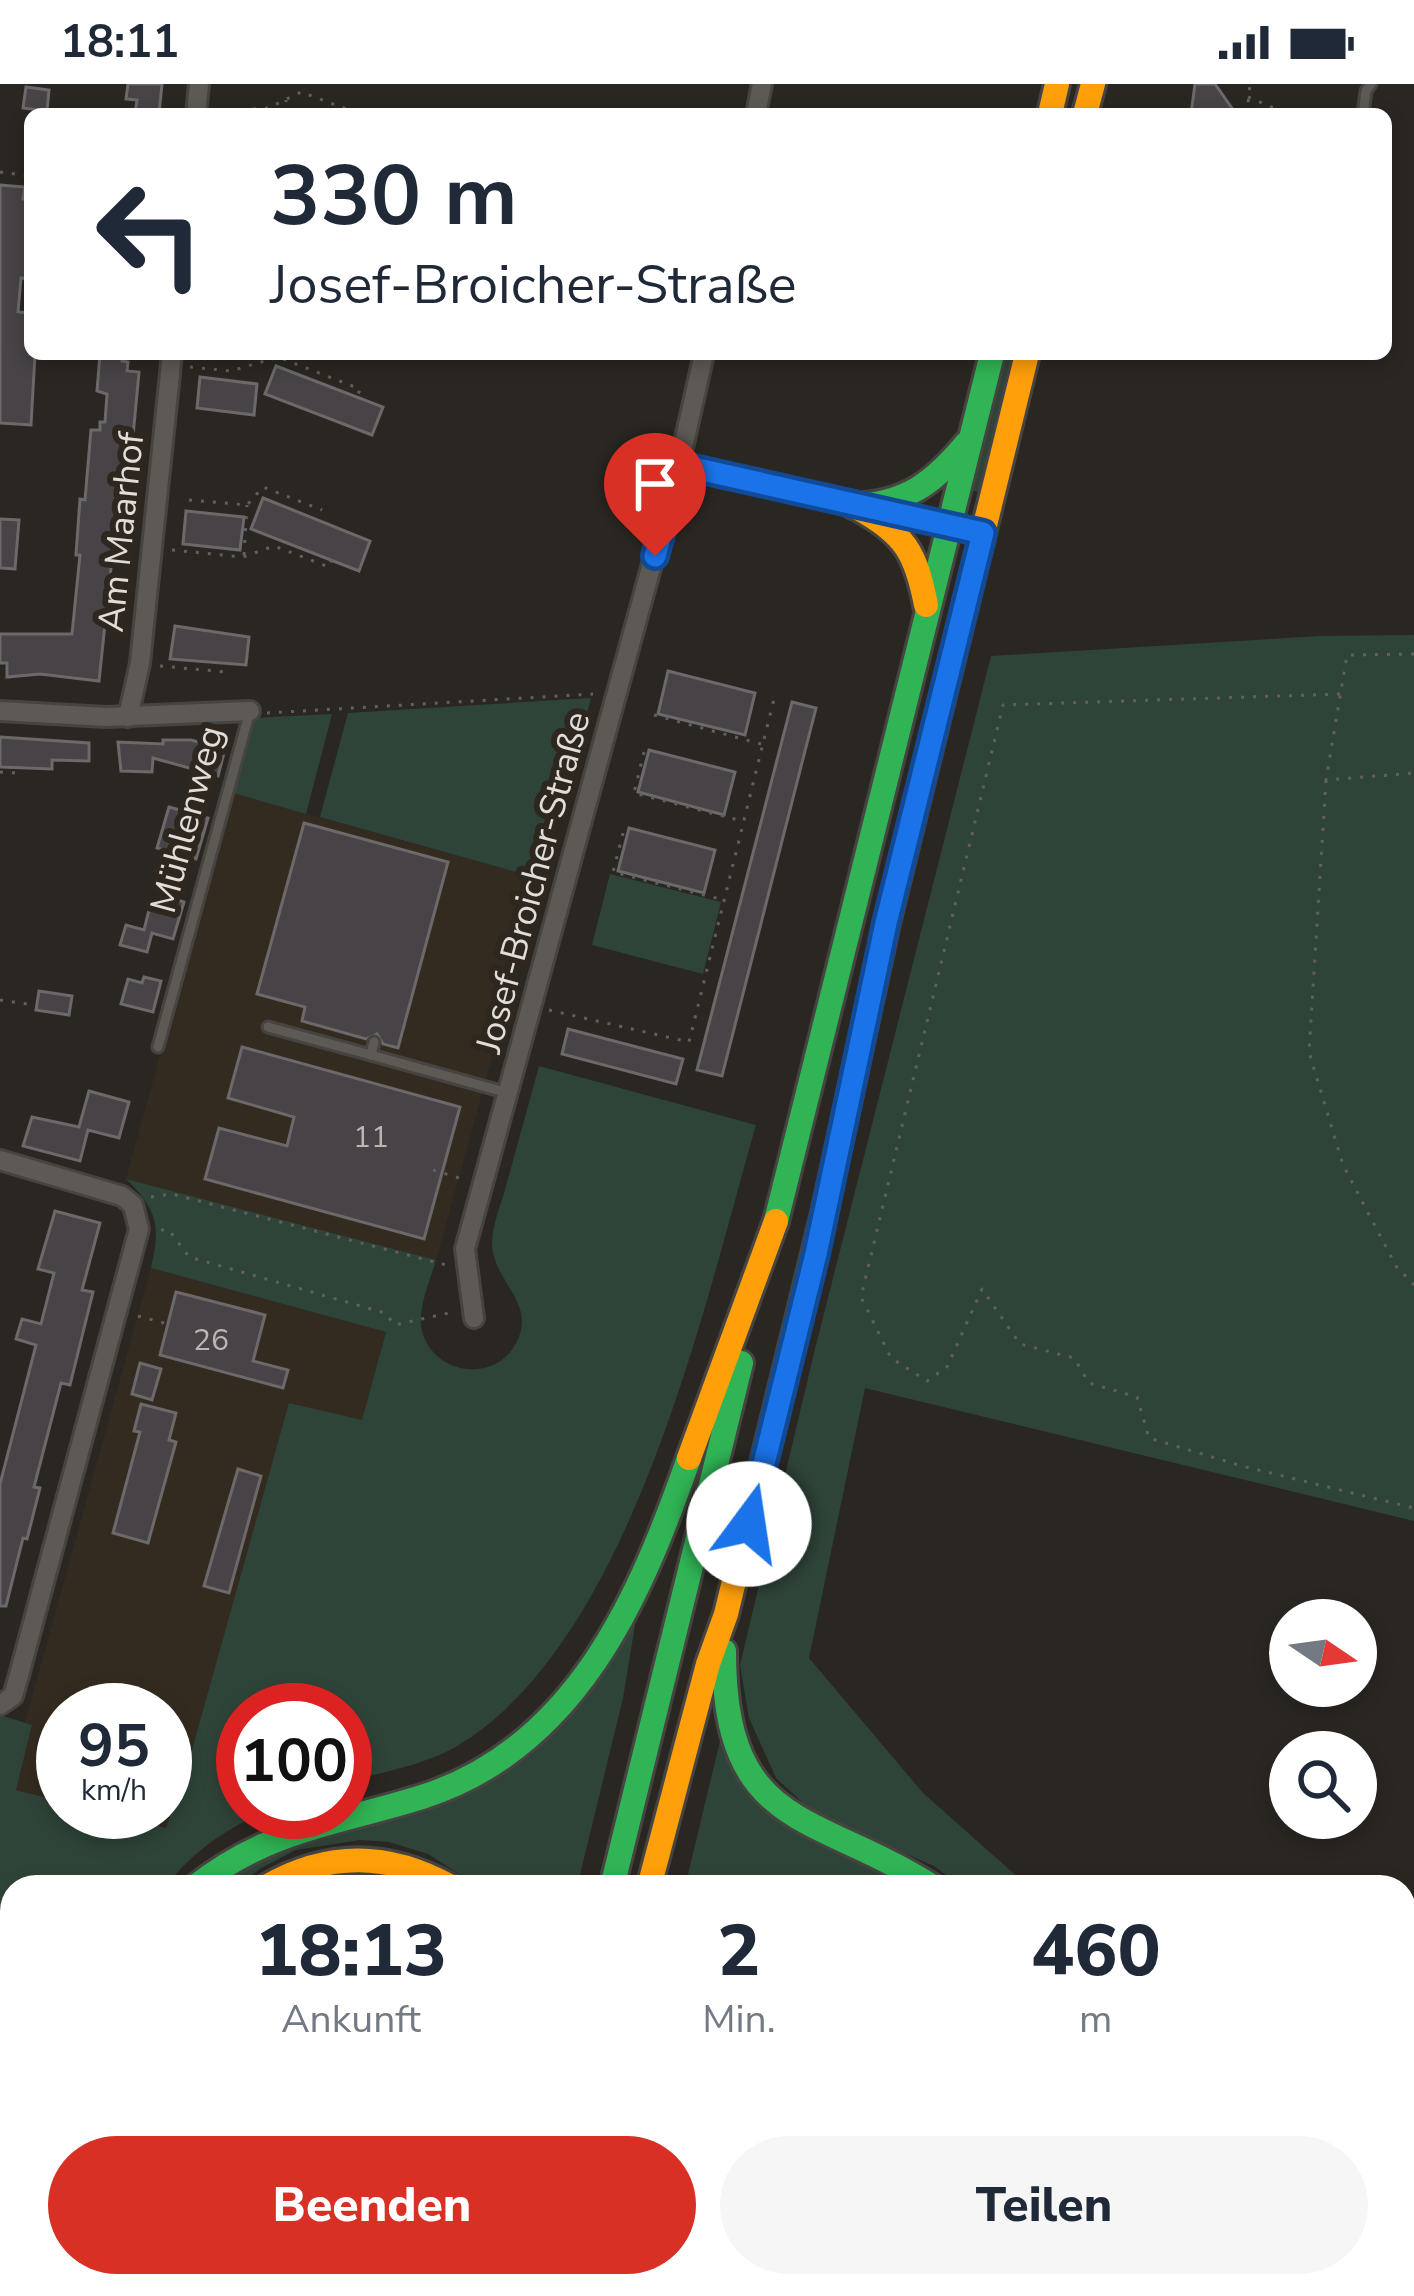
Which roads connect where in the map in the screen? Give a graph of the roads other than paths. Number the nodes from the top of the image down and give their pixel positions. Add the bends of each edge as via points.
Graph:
1 (171, 360) edge
2 (703, 360) edge
3 (991, 360) edge
4 (1026, 360) edge
5 (972, 437) junction
6 (680, 465) junction
7 (853, 506) junction
8 (950, 526) junction
9 (983, 533) junction
10 (927, 614) junction
11 (0, 711) edge
12 (250, 711) joint
13 (128, 716) junction
14 (268, 1027) dead end
15 (374, 1042) dead end
16 (158, 1047) dead end
17 (370, 1055) junction
18 (508, 1093) junction
19 (0, 1160) edge
20 (776, 1221) junction
21 (473, 1313) road end
22 (726, 1614) junction
23 (0, 1705) edge
24 (210, 1875) edge
25 (289, 1875) edge
26 (425, 1875) edge
27 (615, 1875) edge
28 (652, 1875) edge
29 (913, 1875) edge

1 - 13 street, Am Maarhof
2 - 6 street, Josef-Broicher-Straße
3 - 5 main road
4 - 9 main road
5 - 7 main road via 922,491 900,502
5 - 8 main road
6 - 7 street
6 - 18 street, Josef-Broicher-Straße
7 - 8 street
7 - 10 main road via 908,542
8 - 9 street
8 - 10 main road
9 - 22 main road
10 - 20 main road
11 - 13 street, Mühlenweg
12 - 13 street, Mühlenweg
12 - 16 lane, Mühlenweg
14 - 17 lane
15 - 17 lane
17 - 18 lane
18 - 21 street, Josef-Broicher-Straße via 465,1250
19 - 23 street via 108,1189 133,1205 139,1228 13,1696
20 - 24 main road via 648,1568 570,1698 487,1769 419,1798 268,1838
20 - 27 main road
22 - 28 main road
22 - 29 main road via 726,1722 754,1780 800,1821
25 - 26 main road via 357,1858

